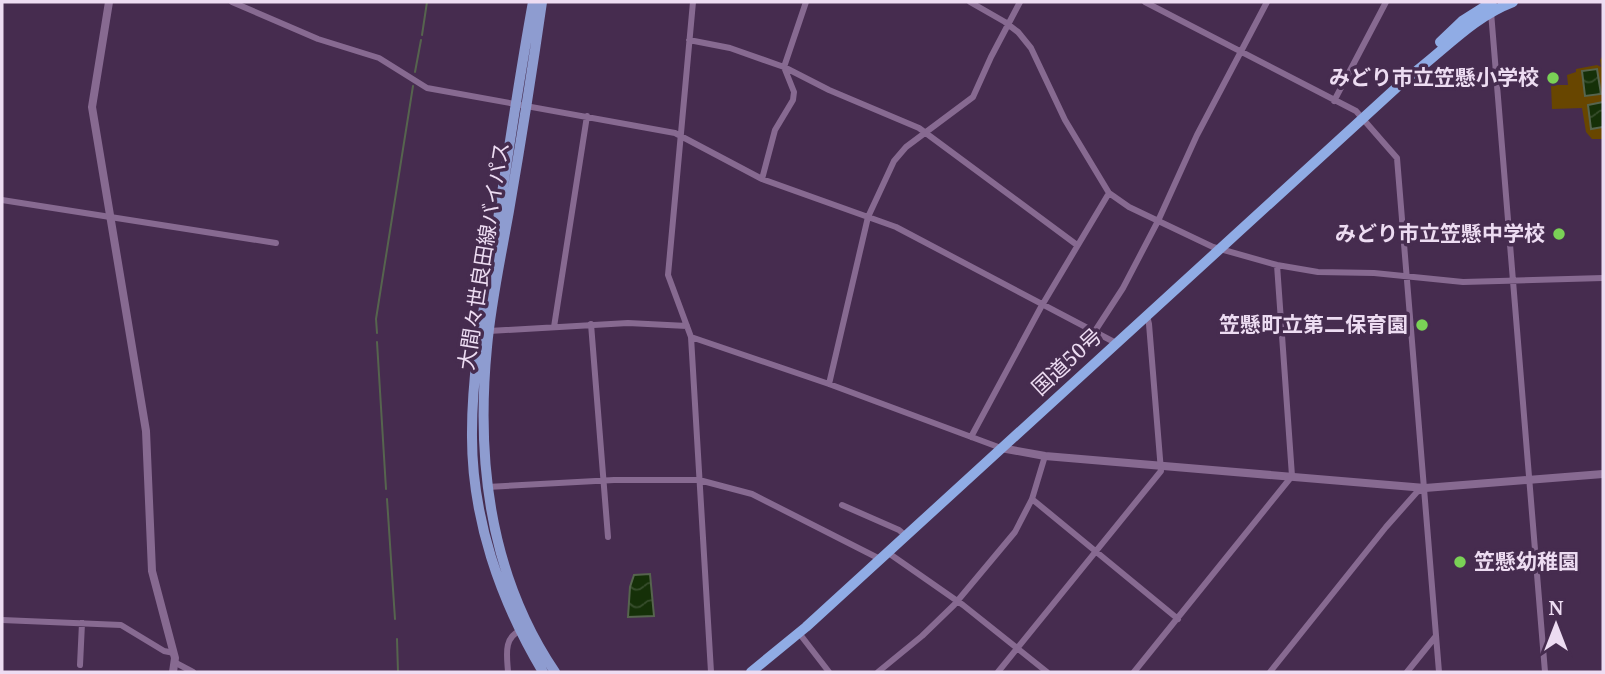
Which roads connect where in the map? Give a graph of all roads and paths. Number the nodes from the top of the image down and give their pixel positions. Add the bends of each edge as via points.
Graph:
1 (110, 2) edge
2 (232, 2) edge
3 (533, 2) edge
4 (542, 2) edge
5 (693, 2) edge
6 (806, 2) edge
7 (970, 2) edge
8 (1020, 2) edge
9 (1144, 2) edge
10 (1267, 2) edge
11 (1386, 2) edge
12 (1513, 2) edge
13 (1492, 7) edge
14 (1008, 24) junction
15 (689, 40) junction
16 (1241, 52) junction
17 (784, 67) junction
18 (1334, 101) junction
19 (522, 105) junction
20 (587, 116) junction
21 (1363, 118) junction
22 (926, 132) junction
23 (681, 135) junction
24 (762, 178) junction
25 (1109, 193) junction
26 (2, 200) edge
27 (868, 217) junction
28 (110, 218) junction
29 (1158, 221) junction
30 (276, 243) dead end
31 (1077, 245) junction
32 (1220, 249) junction
33 (1278, 265) junction
34 (1408, 276) junction
35 (1603, 278) edge
36 (1514, 281) junction
37 (1044, 304) junction
38 (1146, 316) junction
39 (591, 324) junction
40 (687, 326) junction
41 (554, 327) junction
42 (489, 331) junction
43 (1095, 331) junction
44 (691, 337) junction
45 (1116, 343) junction
46 (829, 384) junction
47 (971, 438) junction
48 (1001, 449) junction
49 (1045, 456) junction
50 (1162, 466) junction
51 (1603, 474) edge
52 (1292, 476) junction
53 (699, 480) junction
54 (1528, 480) junction
55 (603, 481) junction
56 (487, 487) junction
57 (1425, 488) junction
58 (1032, 499) junction
59 (842, 505) dead end
60 (905, 536) junction
61 (607, 537) dead end
62 (1095, 550) junction
63 (883, 555) junction
64 (958, 601) junction
65 (1178, 619) junction
66 (2, 620) edge
67 (82, 623) junction
68 (521, 630) junction
69 (799, 633) junction
70 (1436, 636) junction
71 (1018, 648) junction
72 (174, 653) junction
73 (80, 665) dead end
74 (175, 668) edge
75 (193, 672) edge
76 (508, 672) edge
77 (543, 672) edge
78 (555, 672) edge
79 (711, 672) edge
80 (751, 672) edge
81 (829, 672) edge
82 (878, 672) edge
83 (999, 672) edge
84 (1047, 672) edge
85 (1134, 672) edge
86 (1270, 672) edge
87 (1407, 672) edge
88 (1439, 672) edge
89 (1545, 672) edge

1 - 28 street via 92,107
2 - 19 street via 318,39 379,58 427,88
3 - 19 main road, 大間々世良田線バイパス
4 - 19 main road, 大間々世良田線バイパス
5 - 15 street
6 - 17 street
7 - 14 street
8 - 14 street
9 - 16 street
10 - 16 street
11 - 18 street
12 - 13 highway, 国道50号
13 - 21 highway, 国道50号
13 - 36 street
14 - 22 street via 973,97
14 - 25 street via 1037,56 1065,120
15 - 17 street via 730,48
15 - 23 street
16 - 18 street
16 - 29 street
17 - 22 street
17 - 24 street via 794,95 775,130
18 - 21 street
19 - 20 street
19 - 42 main road, 大間々世良田線バイパス
19 - 68 main road, 大間々世良田線バイパス via 481,331 472,435 487,544
20 - 23 street
20 - 41 street
21 - 32 highway, 国道50号
21 - 34 street via 1398,160
22 - 27 street via 897,157
22 - 31 street
23 - 24 street
23 - 40 street via 668,275
24 - 27 street
25 - 29 street
25 - 31 street
26 - 28 street
27 - 37 street
27 - 46 street
28 - 30 street
28 - 72 street via 146,431 152,571
29 - 32 street
29 - 43 street
31 - 37 street
32 - 33 street
32 - 38 highway, 国道50号
33 - 34 street via 1318,272
33 - 52 street
34 - 36 street
34 - 57 street
35 - 36 street
36 - 54 street
37 - 43 street
37 - 47 street
38 - 45 highway, 国道50号
38 - 50 street
39 - 40 street
39 - 41 street
39 - 55 street
40 - 44 street
41 - 42 street
42 - 56 main road, 大間々世良田線バイパス via 483,413
43 - 45 street
44 - 46 street
44 - 53 street
45 - 48 highway, 国道50号
46 - 47 street
47 - 48 street
48 - 49 street
48 - 60 highway, 国道50号
49 - 50 street
49 - 58 street
50 - 52 street
50 - 62 street
51 - 54 street
52 - 57 street
52 - 65 street
53 - 55 street
53 - 63 street via 752,494
53 - 79 street
54 - 57 street
54 - 89 street
55 - 56 street
55 - 61 street
56 - 78 main road, 大間々世良田線バイパス via 516,598
57 - 70 street
57 - 86 street via 1385,527
58 - 62 street
58 - 64 street via 1015,532
59 - 60 street
60 - 63 highway, 国道50号
62 - 65 street
62 - 71 street
63 - 64 street
63 - 69 highway, 国道50号
64 - 71 street
64 - 82 street
65 - 85 street
66 - 67 street
67 - 72 street via 121,625
67 - 73 street
68 - 76 street via 507,645
68 - 77 main road, 大間々世良田線バイパス
69 - 80 highway, 国道50号
69 - 81 street
70 - 87 street
70 - 88 street
71 - 83 street
71 - 84 street
72 - 74 street
74 - 75 street

